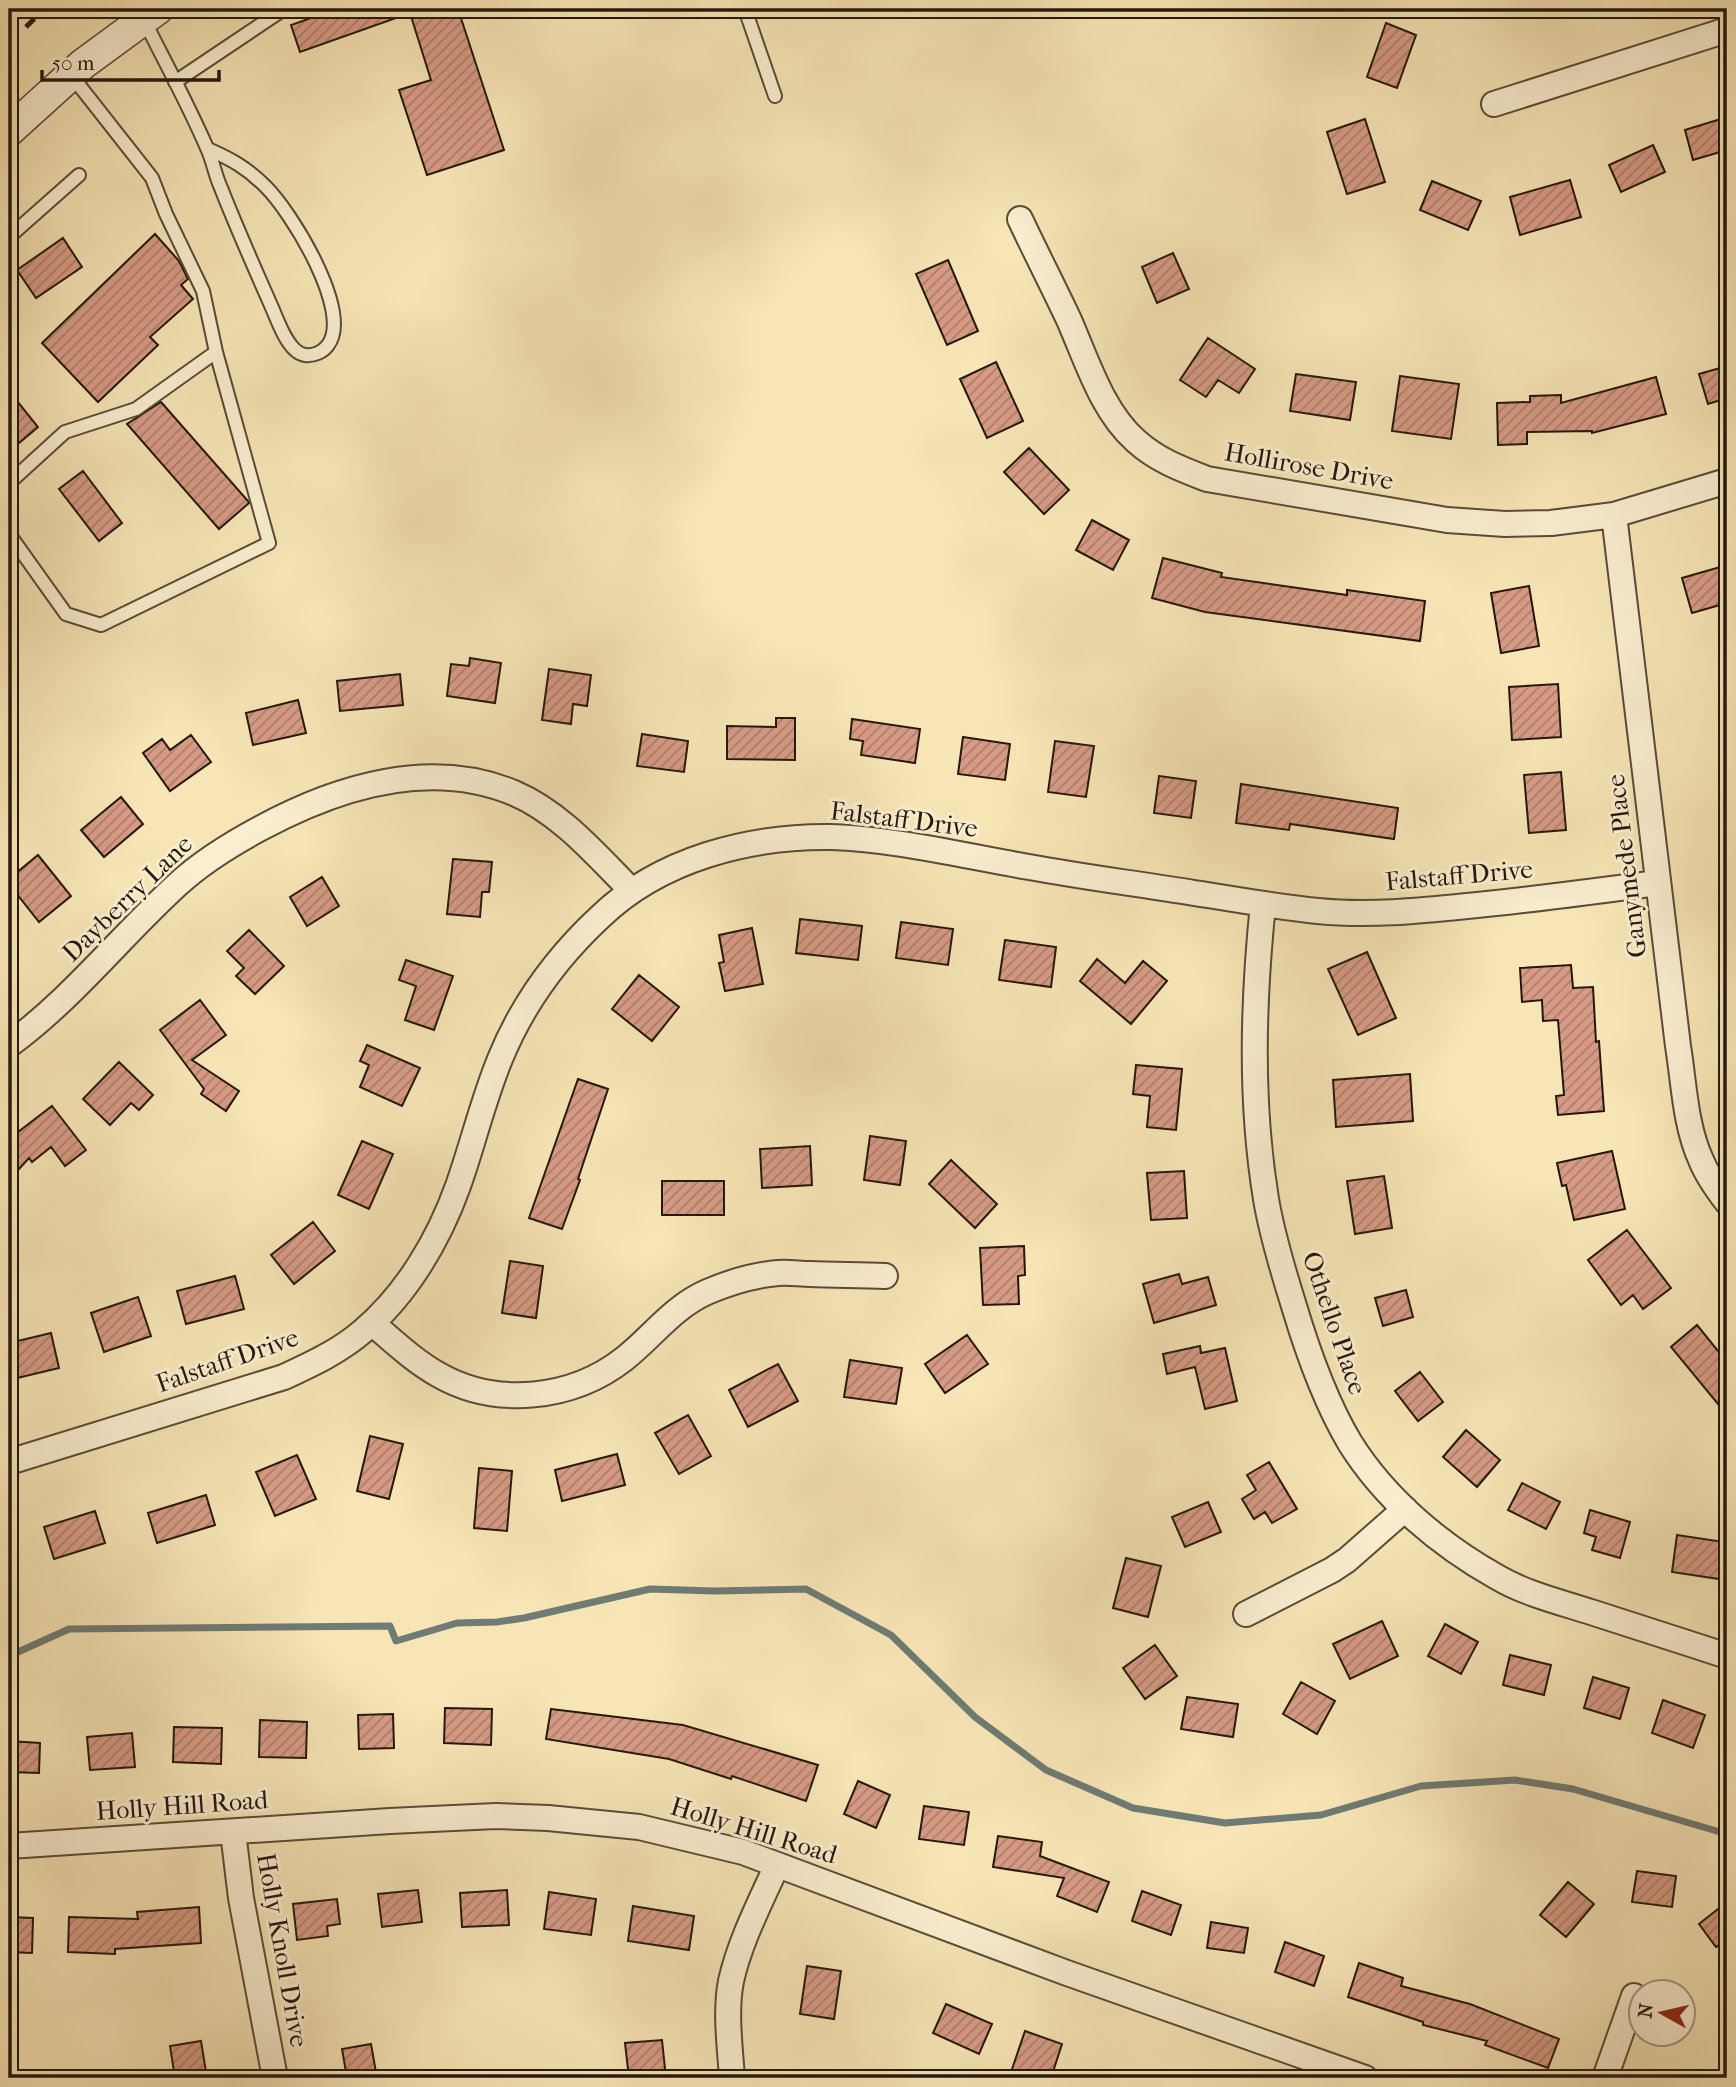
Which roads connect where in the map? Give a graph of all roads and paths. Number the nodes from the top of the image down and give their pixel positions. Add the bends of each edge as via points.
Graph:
1 (284, 9) edge
2 (745, 9) edge
3 (151, 14) edge
4 (1727, 30) edge
5 (71, 74) junction
6 (175, 82) junction
7 (775, 96) dead end
8 (1494, 104) dead end
9 (9, 131) edge
10 (208, 149) junction
11 (79, 175) dead end
12 (1020, 219) dead end
13 (9, 237) edge
14 (216, 352) junction
15 (1727, 481) edge
16 (9, 483) edge
17 (1614, 514) junction
18 (9, 534) edge
19 (1658, 883) junction
20 (632, 891) junction
21 (1263, 904) junction
22 (9, 1045) edge
23 (1727, 1202) edge
24 (885, 1276) dead end
25 (372, 1323) junction
26 (9, 1462) edge
27 (1405, 1509) junction
28 (1247, 1614) dead end
29 (1727, 1656) edge
30 (233, 1832) junction
31 (9, 1846) edge
32 (777, 1865) junction
33 (1628, 2013) edge
34 (275, 2078) edge
35 (732, 2078) edge
36 (1365, 2078) edge
37 (1605, 2078) edge

1 - 6 lane
2 - 7 lane
3 - 5 street
3 - 6 lane
4 - 8 street
5 - 9 street
5 - 14 lane via 152,178 203,291
6 - 10 lane
10 - 10 lane via 219,185 288,340 303,355 324,350 334,338 336,323 330,298 290,216 237,162
11 - 13 lane
12 - 17 street, Hollirose Drive via 1108,404 1136,441 1173,466 1207,479 1447,520 1551,523
14 - 16 lane via 136,408 65,432
14 - 18 lane via 269,543 102,625 66,614
15 - 17 street, Hollirose Drive
17 - 19 street, Ganymede Place
19 - 21 street, Falstaff Drive via 1411,912 1317,911
19 - 23 street, Ganymede Place via 1690,1121 1700,1158
20 - 21 street, Falstaff Drive via 666,870 723,851 785,839 831,837
20 - 22 street, Dayberry Lane via 577,836 517,794 483,782 446,777 374,783 293,811 201,864 78,986
20 - 25 street, Falstaff Drive via 602,914 539,985 499,1061 438,1234 396,1298
21 - 27 street, Othello Place via 1254,1027 1255,1099 1266,1199 1280,1261 1328,1402 1351,1444
24 - 25 street via 778,1273 731,1283 686,1304 594,1378 540,1394 507,1395 460,1385 408,1354
25 - 26 street, Falstaff Drive via 327,1356 284,1377
27 - 28 street via 1332,1570
27 - 29 street, Othello Place via 1434,1536 1500,1579
30 - 31 street, Holly Hill Road
30 - 32 street, Holly Hill Road via 482,1817 548,1818 639,1827 743,1852
30 - 34 street, Holly Knoll Drive
32 - 35 street via 731,1982
32 - 36 street, Holly Hill Road
33 - 37 street

